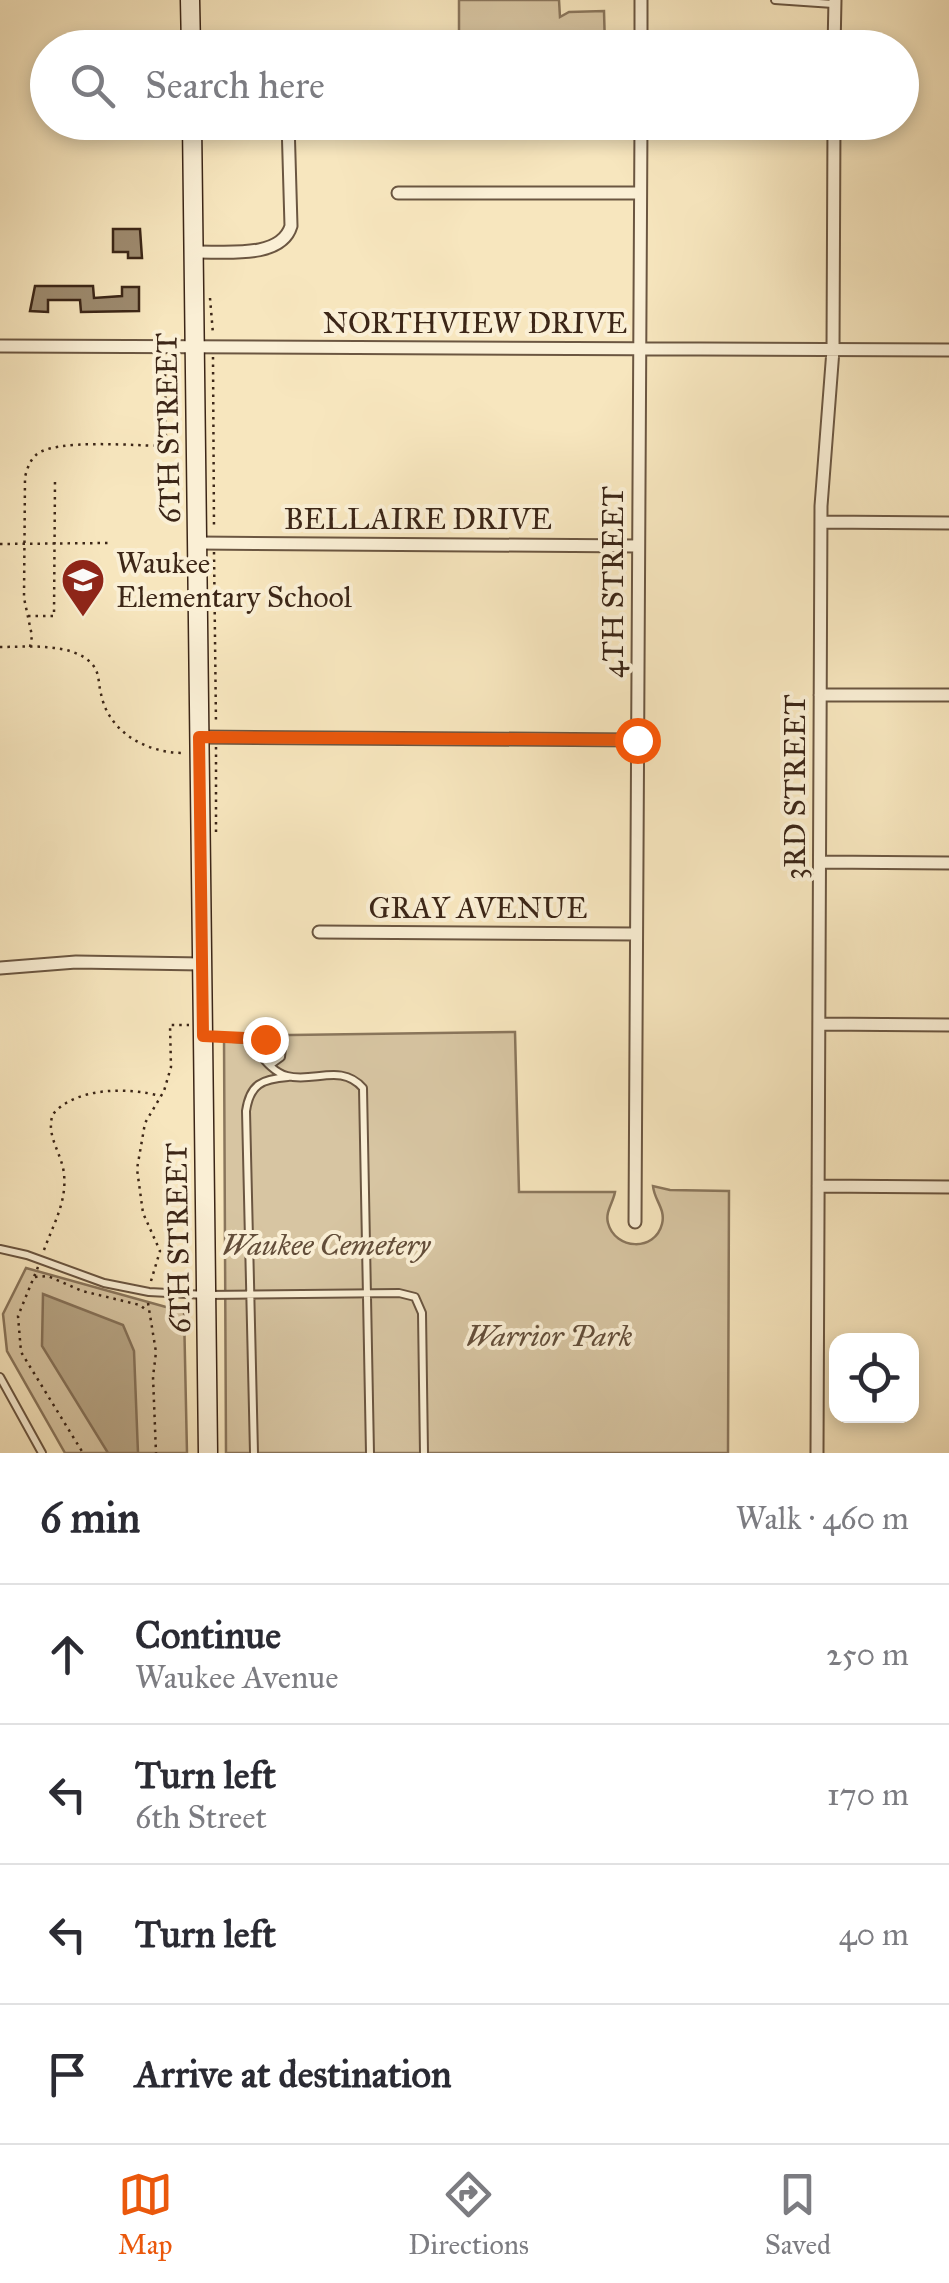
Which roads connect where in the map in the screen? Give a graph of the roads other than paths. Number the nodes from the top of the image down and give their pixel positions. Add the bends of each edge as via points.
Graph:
1 (190, 0) edge
2 (641, 0) edge
3 (774, 0) edge
4 (835, 2) edge
5 (191, 30) edge
6 (641, 30) edge
7 (834, 30) edge
8 (192, 140) edge
9 (289, 140) edge
10 (641, 140) edge
11 (834, 140) edge
12 (398, 193) dead end
13 (640, 193) junction
14 (193, 252) junction
15 (0, 346) edge
16 (194, 348) junction
17 (640, 349) junction
18 (833, 350) junction
19 (949, 350) edge
20 (821, 522) junction
21 (949, 523) edge
22 (197, 543) junction
23 (638, 546) junction
24 (820, 695) junction
25 (949, 696) edge
26 (199, 737) junction
27 (637, 740) junction
28 (820, 862) junction
29 (949, 863) edge
30 (319, 932) dead end
31 (636, 934) junction
32 (202, 964) junction
33 (0, 968) edge
34 (819, 1024) junction
35 (949, 1025) edge
36 (197, 1030) junction
37 (246, 1039) junction
38 (270, 1064) junction
39 (289, 1076) junction
40 (818, 1186) junction
41 (949, 1186) edge
42 (635, 1222) dead end
43 (0, 1249) edge
44 (249, 1294) junction
45 (367, 1294) junction
46 (206, 1295) junction
47 (0, 1377) edge
48 (42, 1453) edge
49 (208, 1453) edge
50 (254, 1453) edge
51 (370, 1453) edge
52 (424, 1453) edge
53 (817, 1453) edge

1 - 5 main road
2 - 6 street
3 - 4 lane
4 - 7 street
8 - 14 main road, 6TH STREET
9 - 14 street via 288,235 260,249
10 - 13 street, 4TH STREET
11 - 18 street, 3RD STREET
12 - 13 street
13 - 17 street, 4TH STREET
14 - 16 main road, 6TH STREET
15 - 16 street, NORTHVIEW DRIVE
16 - 17 street, NORTHVIEW DRIVE
16 - 22 main road, 6TH STREET
17 - 18 street, NORTHVIEW DRIVE
17 - 23 street, 4TH STREET
18 - 19 street, NORTHVIEW DRIVE
18 - 20 street, 3RD STREET
20 - 21 street
20 - 24 street, 3RD STREET
22 - 23 street, BELLAIRE DRIVE
22 - 26 main road, 6TH STREET
23 - 27 street, 4TH STREET
24 - 25 street
24 - 28 street, 3RD STREET
26 - 27 street
26 - 32 main road, 6TH STREET
27 - 31 street, 4TH STREET
28 - 29 street
28 - 34 street, 3RD STREET
30 - 31 street, GRAY AVENUE
31 - 42 street, 4TH STREET
32 - 33 street
32 - 36 main road, 6TH STREET
34 - 35 street
34 - 40 street, 3RD STREET
36 - 37 lane
36 - 46 main road, 6TH STREET
37 - 38 lane
37 - 38 lane via 282,1048 282,1057
38 - 39 lane
39 - 44 lane via 266,1079 248,1096
39 - 45 lane via 343,1074 362,1088
40 - 41 street
40 - 53 street, 3RD STREET
43 - 46 lane via 104,1283
44 - 45 lane
44 - 46 lane
44 - 50 lane
45 - 51 lane
45 - 52 lane via 407,1294 420,1305
46 - 49 main road, 6TH STREET
47 - 48 lane

